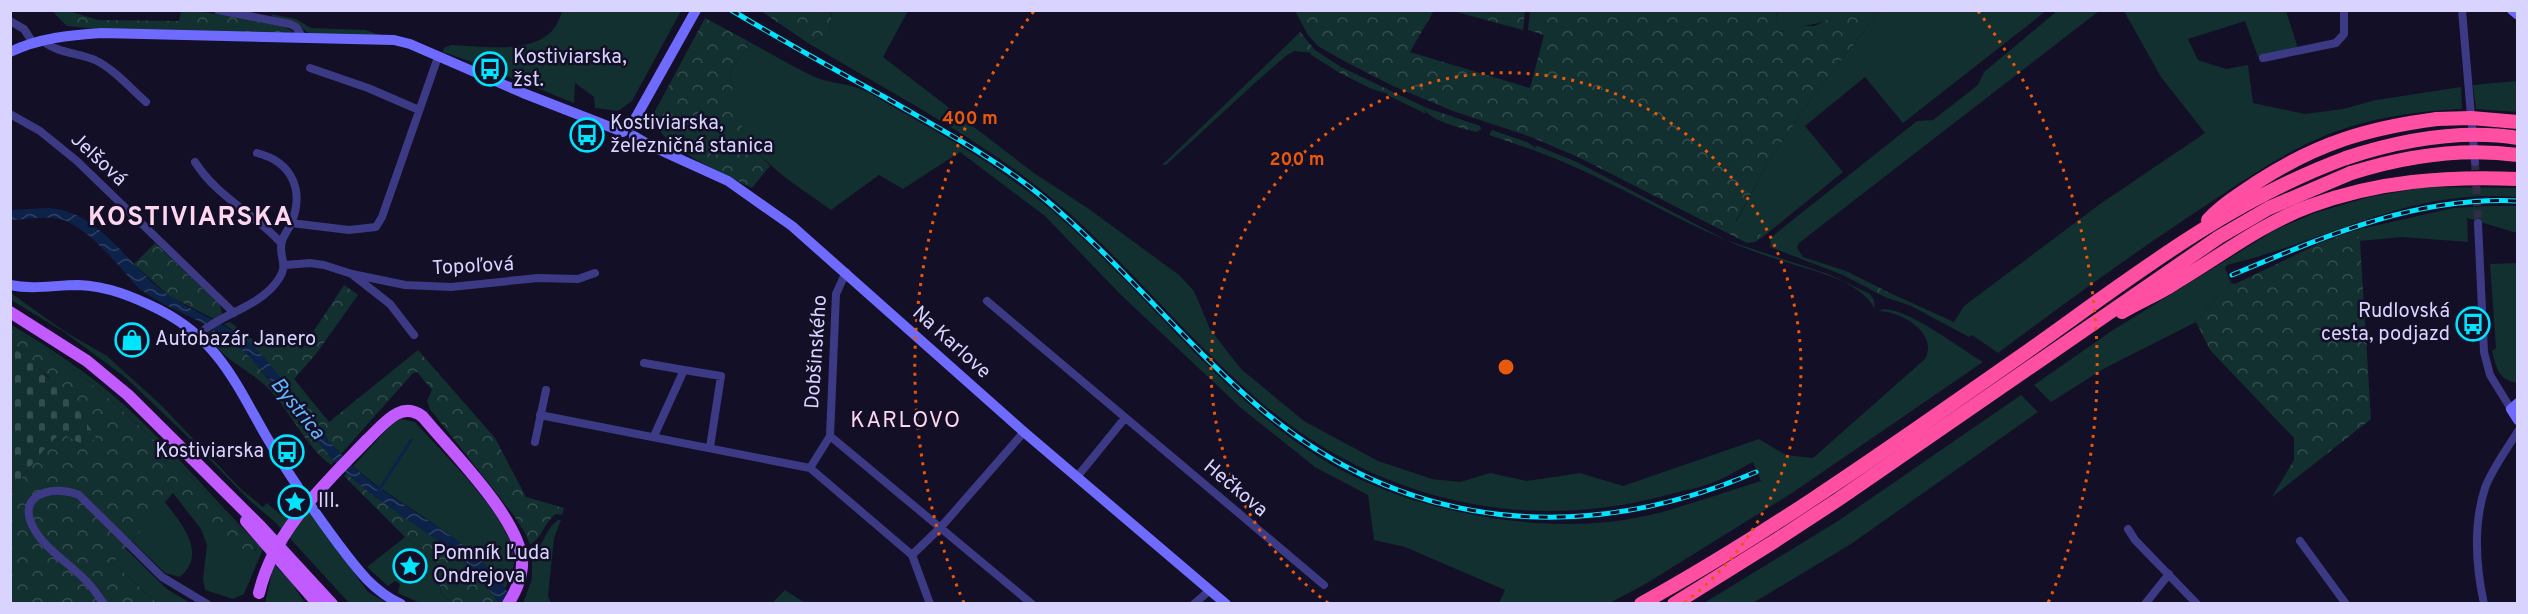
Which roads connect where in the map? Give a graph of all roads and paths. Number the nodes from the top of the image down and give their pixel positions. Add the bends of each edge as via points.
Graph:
1 (218, 10) edge
2 (696, 10) edge
3 (2344, 10) edge
4 (2462, 10) edge
5 (2512, 10) edge
6 (2517, 15) edge
7 (10, 21) edge
8 (303, 38) junction
9 (38, 42) junction
10 (10, 52) edge
11 (438, 57) junction
12 (2263, 58) dead end
13 (310, 68) dead end
14 (146, 102) dead end
15 (10, 114) edge
16 (417, 114) junction
17 (2517, 122) edge
18 (630, 131) junction
19 (2517, 138) edge
20 (257, 153) dead end
21 (2517, 155) edge
22 (195, 162) dead end
23 (2475, 162) tunnel mouth
24 (2517, 178) edge
25 (291, 223) junction
26 (2478, 223) tunnel mouth
27 (2196, 232) junction
28 (281, 243) junction
29 (285, 266) junction
30 (846, 272) junction
31 (595, 273) dead end
32 (352, 274) junction
33 (10, 285) edge
34 (987, 301) dead end
35 (10, 312) edge
36 (234, 313) junction
37 (201, 332) junction
38 (414, 335) dead end
39 (2073, 338) junction
40 (644, 363) dead end
41 (684, 370) junction
42 (546, 390) dead end
43 (2514, 406) edge
44 (540, 415) junction
45 (1125, 418) junction
46 (2517, 420) edge
47 (2517, 431) edge
48 (1024, 432) junction
49 (654, 436) junction
50 (830, 436) junction
51 (535, 442) dead end
52 (710, 447) junction
53 (810, 468) junction
54 (210, 476) junction
55 (1077, 477) junction
56 (941, 527) junction
57 (2128, 528) dead end
58 (2300, 542) dead end
59 (912, 555) junction
60 (2169, 574) junction
61 (1324, 585) dead end
62 (1210, 590) junction
63 (258, 598) edge
64 (104, 603) edge
65 (207, 603) edge
66 (318, 603) edge
67 (332, 603) edge
68 (401, 603) edge
69 (508, 603) edge
70 (930, 603) edge
71 (1032, 603) edge
72 (1194, 603) edge
73 (1226, 603) edge
74 (1641, 603) edge
75 (1674, 603) edge
76 (2145, 603) edge
77 (2197, 603) edge
78 (2346, 603) edge
79 (2484, 603) edge

1 - 8 street via 290,24
2 - 18 street
3 - 12 street via 2344,34 2336,43
4 - 23 street
5 - 6 street
7 - 9 street
8 - 9 street, Na Karlove via 102,33
8 - 11 street, Na Karlove via 394,40
9 - 10 street, Na Karlove
9 - 14 street via 103,65
11 - 16 street
11 - 18 street, Na Karlove
13 - 16 street via 368,88
15 - 36 street, Jelšová via 40,131 77,161
16 - 25 street via 376,227 349,230
17 - 27 highway, bridge via 2437,119 2339,139 2283,166 2230,200
18 - 30 street, Na Karlove via 651,146 748,193
19 - 27 highway, bridge via 2448,136 2392,144 2304,173
20 - 25 street via 276,159 292,177 296,194
21 - 39 highway, bridge via 2421,155 2351,173 2269,208 2219,237
22 - 28 street via 217,190
24 - 39 highway via 2416,180 2308,206
25 - 28 street
26 - 43 street via 2484,352 2490,375
27 - 74 highway via 1828,488
28 - 29 street
29 - 32 street, Topoľová via 310,263
29 - 36 street via 274,286
30 - 48 street, Na Karlove
30 - 50 street, Dobšinského via 836,294
31 - 32 street, Topoľová via 578,279 538,278 451,287 405,285
32 - 38 street, Topoľová via 390,304
33 - 37 street via 108,289
34 - 45 street, Hečkova
35 - 54 main road via 108,377
36 - 37 street
37 - 68 street via 230,372 297,485 360,573 375,588
39 - 75 highway via 1793,529
40 - 41 street
41 - 49 street
41 - 52 street via 721,376
42 - 44 street
43 - 46 street
44 - 49 street
44 - 51 street
45 - 55 street
45 - 61 street, Hečkova
47 - 79 street via 2486,487 2481,511 2478,576
48 - 55 street, Na Karlove
48 - 56 street
49 - 52 street
50 - 53 street, Dobšinského
50 - 56 street, Dobšinského
52 - 53 street
53 - 59 street
54 - 66 main road via 262,542
54 - 67 main road
55 - 62 street, Na Karlove
56 - 59 street
56 - 71 street, Dobšinského
57 - 60 street
58 - 78 street
59 - 70 street
60 - 76 street
60 - 77 street
62 - 72 street
62 - 73 street, Na Karlove
63 - 69 main road, bridge via 271,555 311,501 397,413 412,410 502,514 516,536 522,569
64 - 65 street via 90,584 38,536 29,518 32,503 40,493 54,489 79,495 162,577

